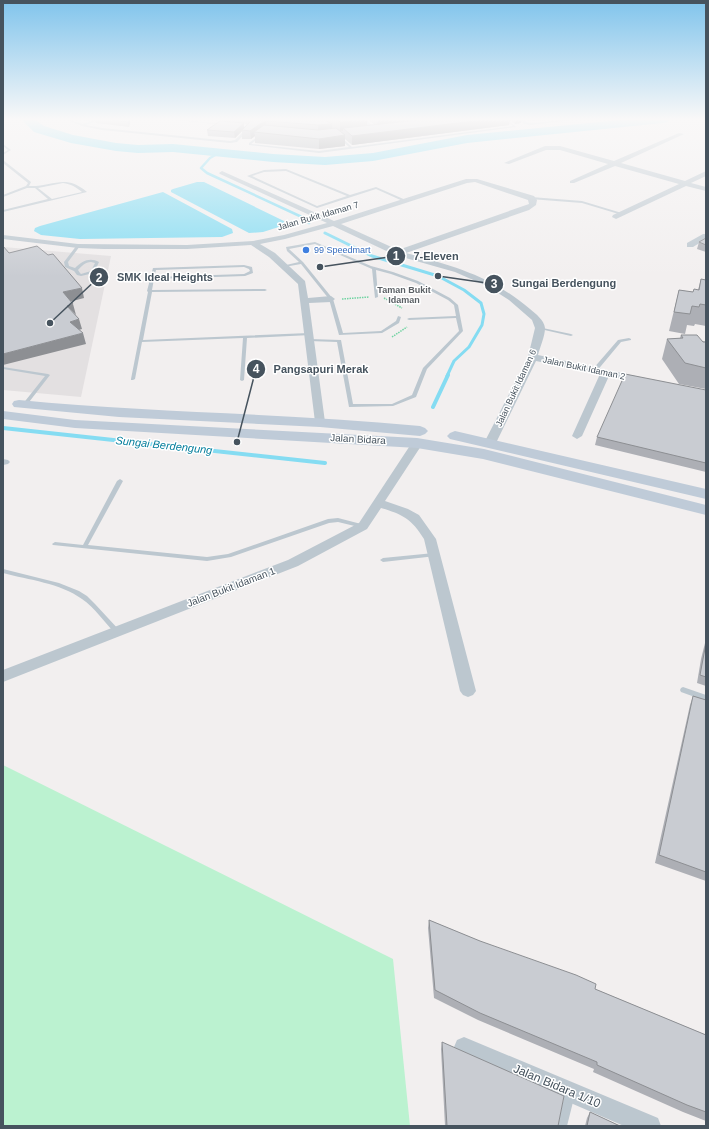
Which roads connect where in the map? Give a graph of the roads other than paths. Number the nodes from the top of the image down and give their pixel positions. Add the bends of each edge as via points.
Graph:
1 (16, 172) edge
2 (262, 172) edge
3 (290, 172) edge
4 (596, 172) edge
5 (646, 172) edge
6 (222, 173) dead end
7 (706, 173) edge
8 (572, 182) dead end
9 (686, 183) junction
10 (27, 187) junction
11 (36, 188) junction
12 (706, 189) edge
13 (3, 196) edge
14 (349, 196) junction
15 (531, 198) junction
16 (51, 200) junction
17 (406, 200) junction
18 (3, 211) edge
19 (623, 214) junction
20 (616, 217) dead end
21 (333, 224) junction
22 (706, 236) edge
23 (3, 237) edge
24 (253, 243) junction
25 (690, 245) dead end
26 (78, 246) junction
27 (398, 253) junction
28 (302, 263) junction
29 (284, 266) junction
30 (374, 268) junction
31 (76, 270) junction
32 (152, 278) junction
33 (265, 290) dead end
34 (149, 291) junction
35 (376, 297) dead end
36 (331, 299) junction
37 (304, 301) junction
38 (399, 317) dead end
39 (459, 317) junction
40 (409, 319) dead end
41 (540, 328) junction
42 (572, 335) dead end
43 (245, 336) junction
44 (309, 337) junction
45 (629, 339) dead end
46 (140, 341) junction
47 (533, 357) junction
48 (3, 368) edge
49 (594, 371) junction
50 (606, 373) junction
51 (133, 378) dead end
52 (242, 380) dead end
53 (652, 383) edge
54 (3, 402) edge
55 (24, 405) junction
56 (3, 414) edge
57 (320, 422) junction
58 (577, 436) dead end
59 (417, 443) junction
60 (490, 443) junction
61 (120, 481) dead end
62 (706, 494) edge
63 (378, 503) junction
64 (706, 510) edge
65 (363, 526) junction
66 (55, 544) dead end
67 (85, 546) junction
68 (434, 556) junction
69 (382, 560) dead end
70 (3, 571) edge
71 (117, 631) junction
72 (3, 676) edge
73 (683, 690) dead end
74 (468, 691) dead end
75 (706, 698) edge
76 (464, 1047) dead end
77 (570, 1092) junction
78 (562, 1126) edge
79 (650, 1126) edge

1 - 10 lane via 30,183
2 - 14 lane via 249,176 317,207
3 - 14 lane
4 - 8 street
5 - 9 street
6 - 21 street
7 - 9 street
9 - 12 street
9 - 19 street
10 - 11 lane
10 - 13 lane
11 - 16 lane
11 - 16 lane via 64,182 85,191
14 - 17 lane via 376,188
15 - 17 street, Jalan Bukit Idaman 7 via 475,180
15 - 19 lane via 582,202
15 - 27 street via 533,203 526,208
16 - 18 lane
17 - 21 street, Jalan Bukit Idaman 7
19 - 20 street
21 - 24 street, Jalan Bukit Idaman 7
21 - 27 street
22 - 25 street
23 - 26 street, Jalan Bukit Idaman 7
24 - 26 street, Jalan Bukit Idaman 7 via 187,247
24 - 29 street
26 - 31 lane via 66,262 67,267
27 - 41 street via 458,270 490,284 528,311
28 - 29 lane
28 - 30 lane via 287,248 316,243
28 - 36 lane
29 - 37 street via 302,283
30 - 35 lane
30 - 39 lane via 418,282 449,299 456,304
31 - 31 lane via 81,275 94,272 97,262 83,262
32 - 32 lane via 156,268 244,266 251,268 252,272 245,275
32 - 34 lane
33 - 34 lane
34 - 46 lane
36 - 37 street
36 - 38 lane via 340,334 382,332 398,322
37 - 44 street
39 - 40 lane
39 - 44 lane via 461,331 425,369 414,396 393,405 351,406 339,341
41 - 42 lane
41 - 47 street, Jalan Bukit Idaman 6
43 - 44 lane
43 - 46 lane
43 - 52 lane
44 - 57 street
45 - 49 lane via 620,341
46 - 51 lane
47 - 49 street, Jalan Bukit Idaman 2
47 - 60 street, Jalan Bukit Idaman 6
48 - 55 lane via 48,375
49 - 50 street, Jalan Bukit Idaman 2
50 - 53 street, Jalan Bukit Idaman 2
50 - 58 street
54 - 55 main road, Jalan Bidara
55 - 57 main road, Jalan Bidara via 87,411
56 - 59 main road, Jalan Bidara via 75,424
57 - 60 main road, Jalan Bidara via 411,430
59 - 63 street, Jalan Bukit Idaman 1
59 - 64 main road, Jalan Bidara via 484,454
60 - 62 main road, Jalan Bidara
61 - 67 lane
63 - 65 street, Jalan Bukit Idaman 1
63 - 68 street via 408,512 421,523 430,539
65 - 67 lane via 338,520 328,521 229,556 207,559
65 - 71 street, Jalan Bukit Idaman 1 via 294,563
66 - 67 lane
68 - 69 lane
68 - 74 street
70 - 71 lane via 74,591 84,597
71 - 72 street, Jalan Bukit Idaman 1
73 - 75 lane
76 - 77 street, Jalan Bidara 1/10
77 - 78 lane
77 - 79 street, Jalan Bidara 1/10

